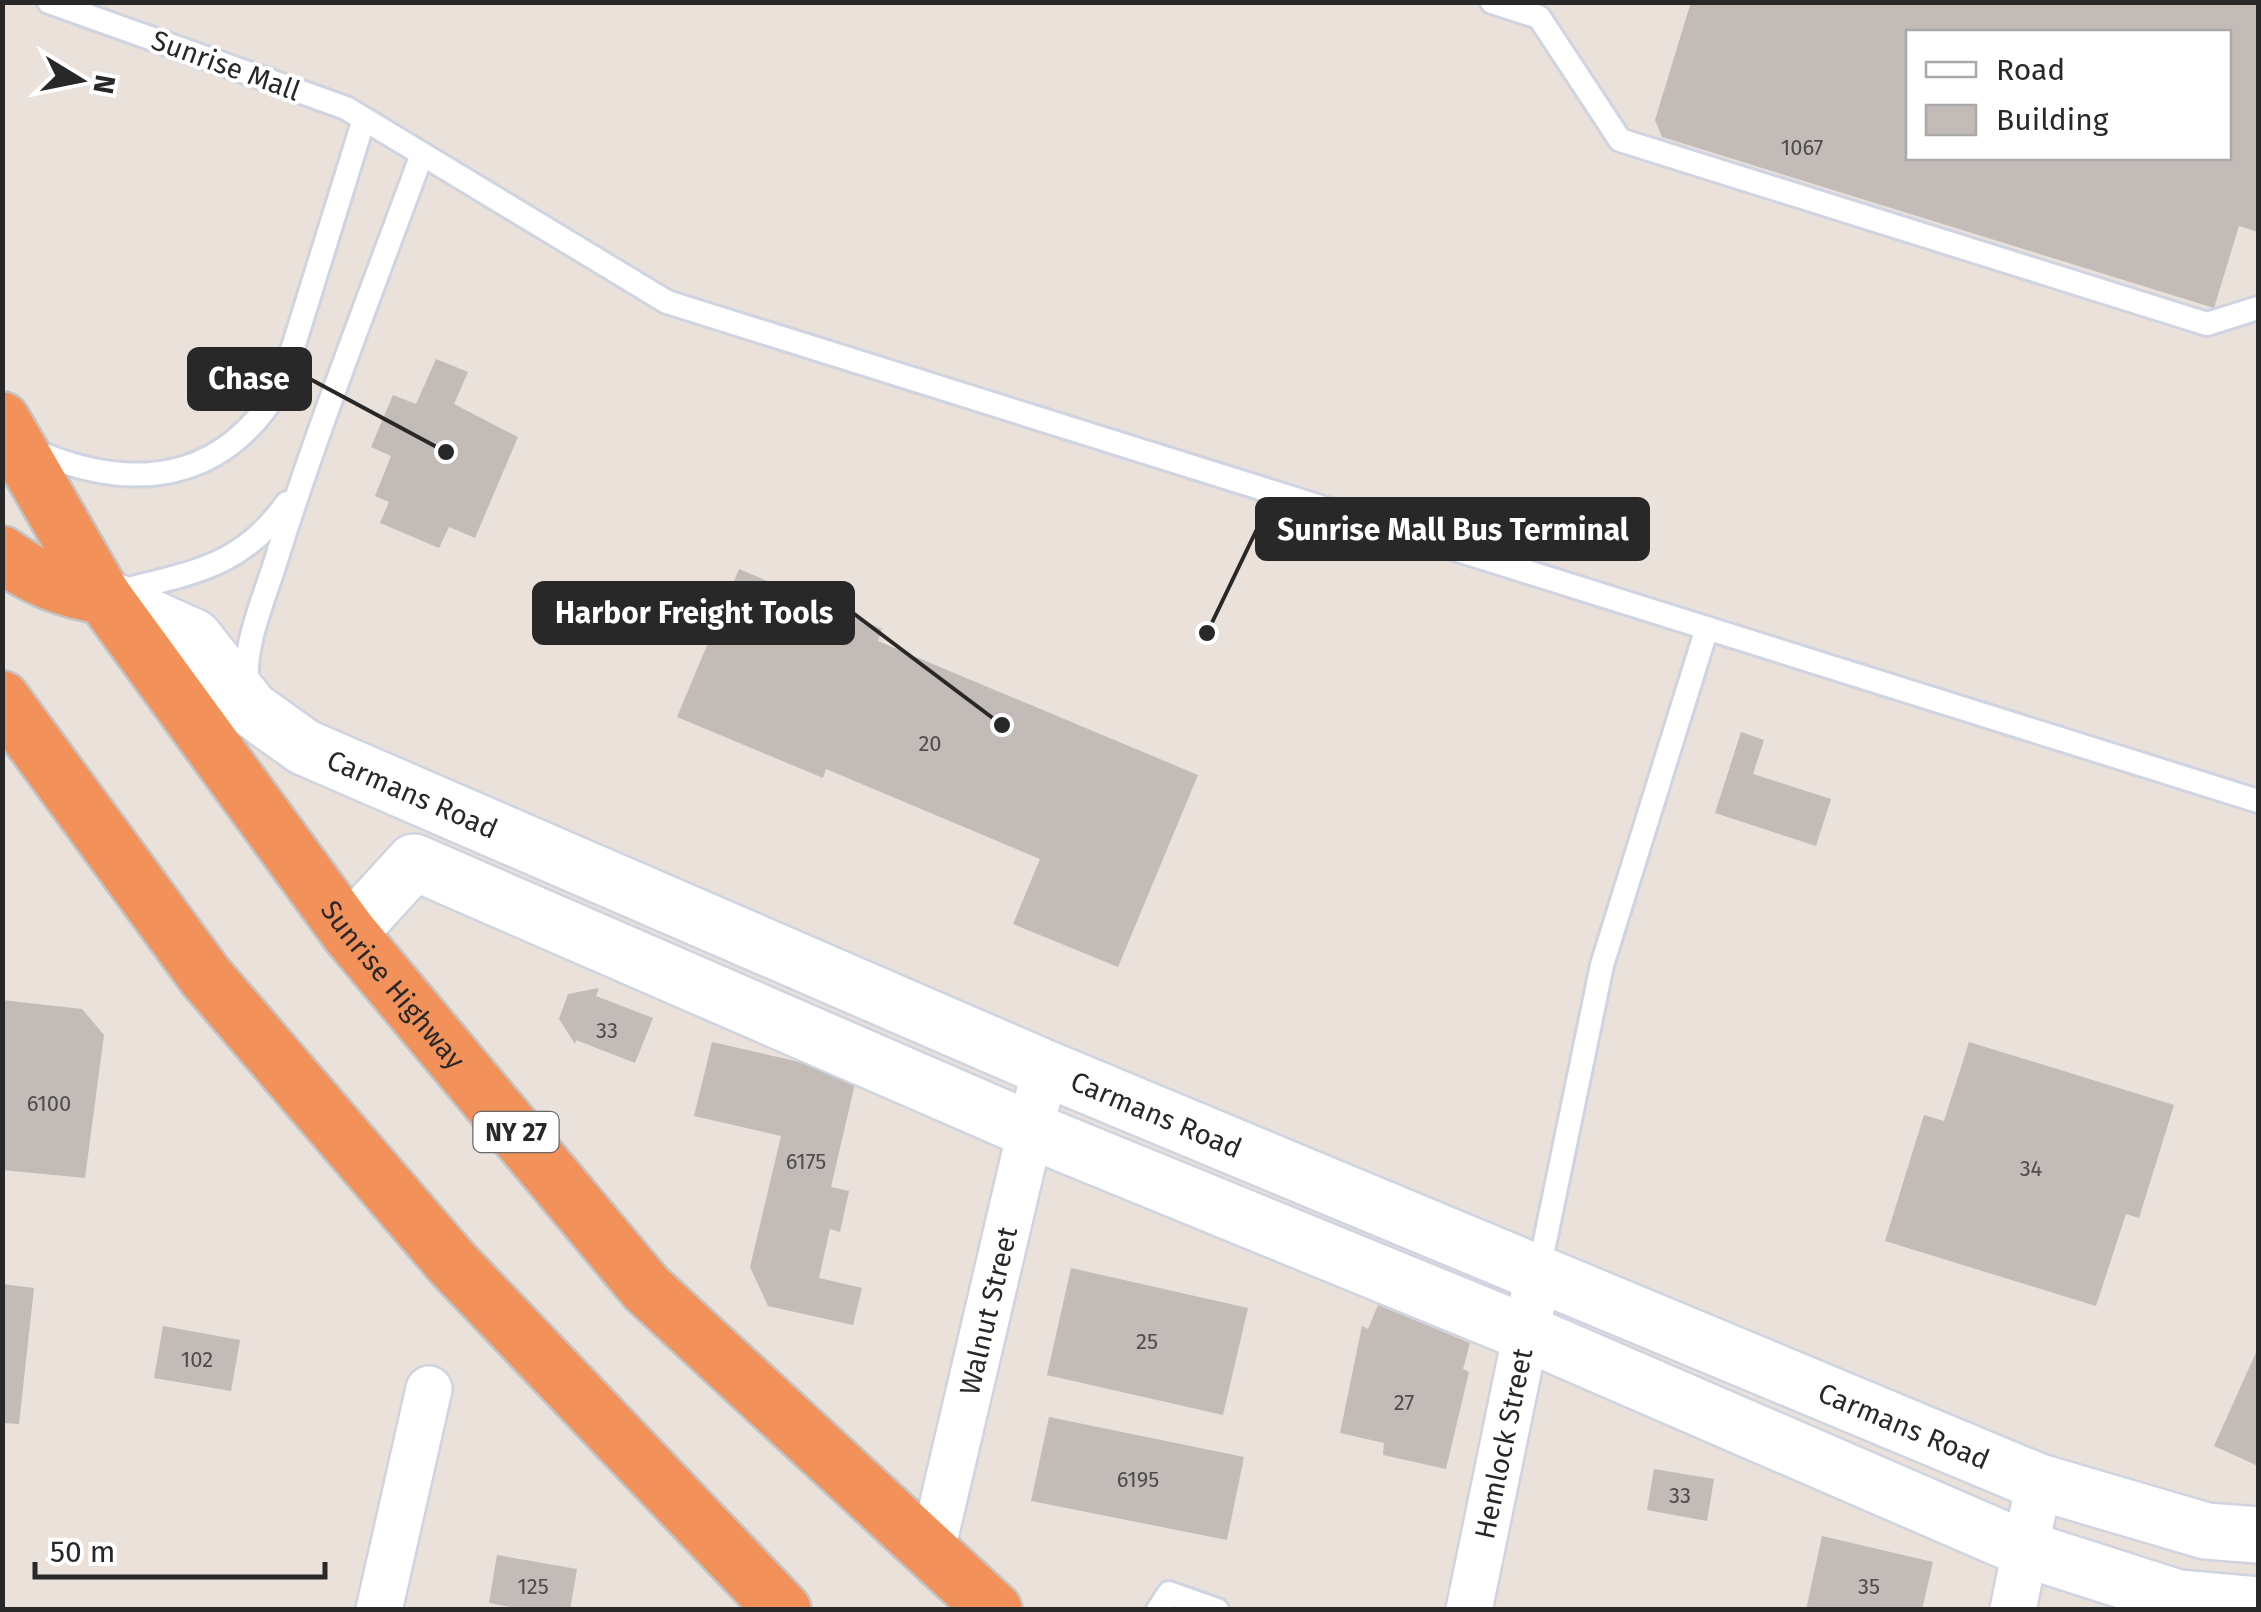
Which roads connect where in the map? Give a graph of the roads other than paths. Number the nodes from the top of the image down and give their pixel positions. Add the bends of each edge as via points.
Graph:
1 (49, 2) edge
2 (1492, 2) edge
3 (355, 114) junction
4 (422, 154) junction
5 (2258, 308) edge
6 (10, 432) edge
7 (301, 484) junction
8 (2, 554) edge
9 (103, 596) junction
10 (1707, 628) junction
11 (2, 698) edge
12 (250, 708) junction
13 (2258, 801) edge
14 (349, 933) junction
15 (1045, 1068) junction
16 (1030, 1130) junction
17 (1538, 1275) junction
18 (1526, 1333) junction
19 (429, 1389) dead end
20 (2039, 1482) junction
21 (2258, 1535) edge
22 (2025, 1549) junction
23 (931, 1554) junction
24 (2258, 1605) edge
25 (380, 1610) edge
26 (783, 1610) edge
27 (994, 1610) edge
28 (1158, 1610) edge
29 (1217, 1610) edge
30 (1469, 1610) edge
31 (2013, 1610) edge

1 - 3 lane, Sunrise Mall
2 - 5 lane via 1539,17 1620,140 2207,324
3 - 4 lane, Sunrise Mall
3 - 6 lane via 282,383 244,437 191,468 149,475 59,459
4 - 7 lane
4 - 10 lane, Sunrise Mall via 668,302
6 - 9 highway, Sunrise Highway / NY 27
7 - 9 lane via 272,524 224,563
7 - 12 lane via 245,671
8 - 9 highway via 55,586
9 - 12 street, Carmans Road via 194,637
9 - 14 highway, Sunrise Highway / NY 27
10 - 13 lane, Sunrise Mall
10 - 17 lane via 1602,965
11 - 26 highway via 206,977 453,1264
12 - 15 street, Carmans Road via 304,747
14 - 16 street via 414,862
14 - 23 highway, Sunrise Highway / NY 27 via 646,1288
15 - 16 street, Walnut Street
15 - 17 street, Carmans Road
16 - 18 street
16 - 23 street, Walnut Street
17 - 18 street, Hemlock Street
17 - 20 street, Carmans Road
18 - 22 street
18 - 30 street, Hemlock Street
19 - 25 street
20 - 21 street, Carmans Road via 2206,1531
20 - 22 street
22 - 24 street via 2178,1598
22 - 31 street
23 - 27 highway, Sunrise Highway / NY 27
28 - 29 lane via 1169,1593

